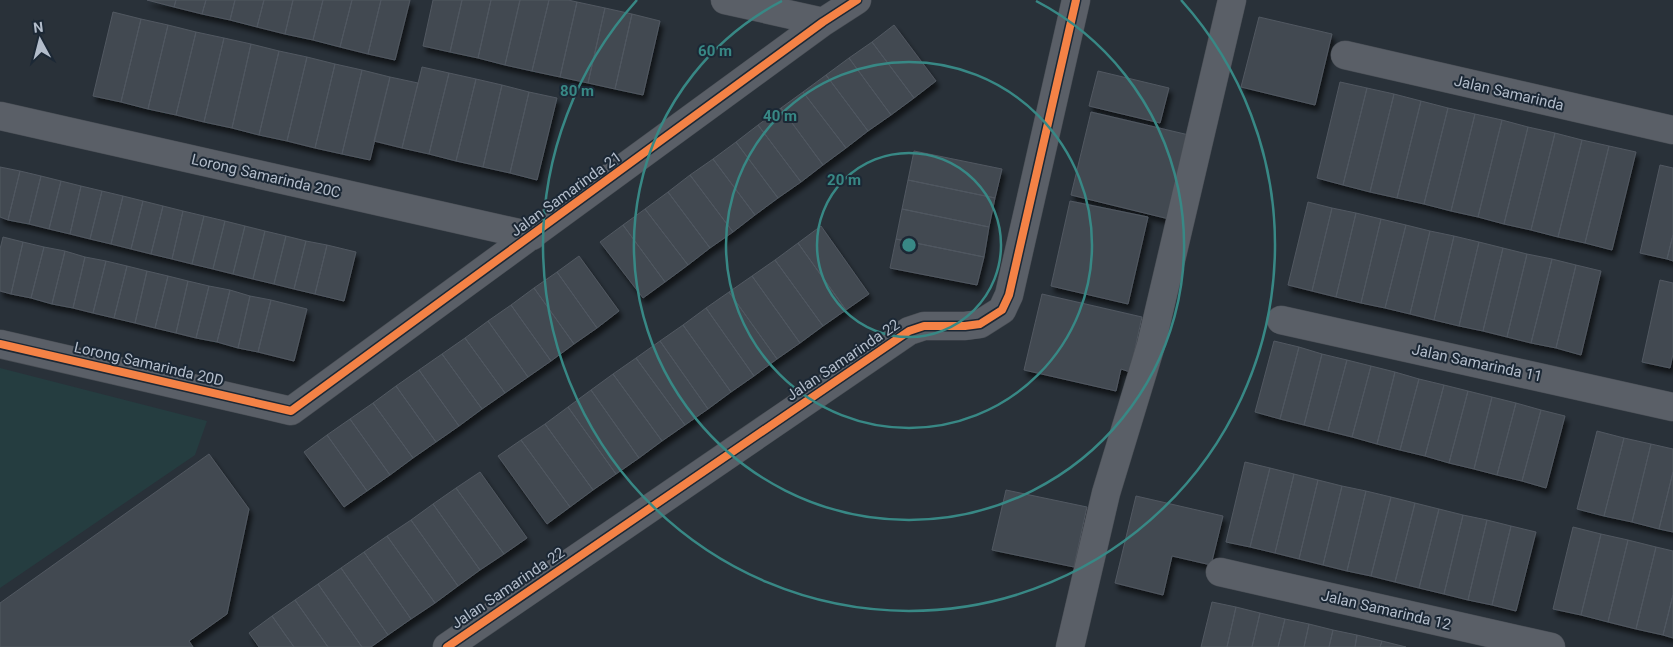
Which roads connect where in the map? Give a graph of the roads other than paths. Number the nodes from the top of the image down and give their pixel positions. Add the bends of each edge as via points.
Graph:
1 (725, 0) edge
2 (857, 0) edge
3 (1076, 0) edge
4 (1232, 0) edge
5 (824, 22) junction
6 (1345, 55) dead end
7 (0, 116) edge
8 (1673, 130) edge
9 (532, 236) junction
10 (1281, 320) dead end
11 (0, 344) edge
12 (1673, 407) edge
13 (291, 412) joint
14 (1220, 572) dead end
15 (447, 647) edge
16 (1070, 647) edge
17 (1551, 647) edge

1 - 5 street
2 - 5 street, Jalan Samarinda 21
3 - 15 street, Jalan Samarinda 22 via 1010,295 1002,310 980,324 924,326 909,330
4 - 16 street via 1150,345 1106,493
5 - 9 street, Jalan Samarinda 21
6 - 8 street, Jalan Samarinda
7 - 9 street, Lorong Samarinda 20C
9 - 13 street, Jalan Samarinda 21
10 - 12 street, Jalan Samarinda 11
11 - 13 street, Lorong Samarinda 20D
14 - 17 street, Jalan Samarinda 12

